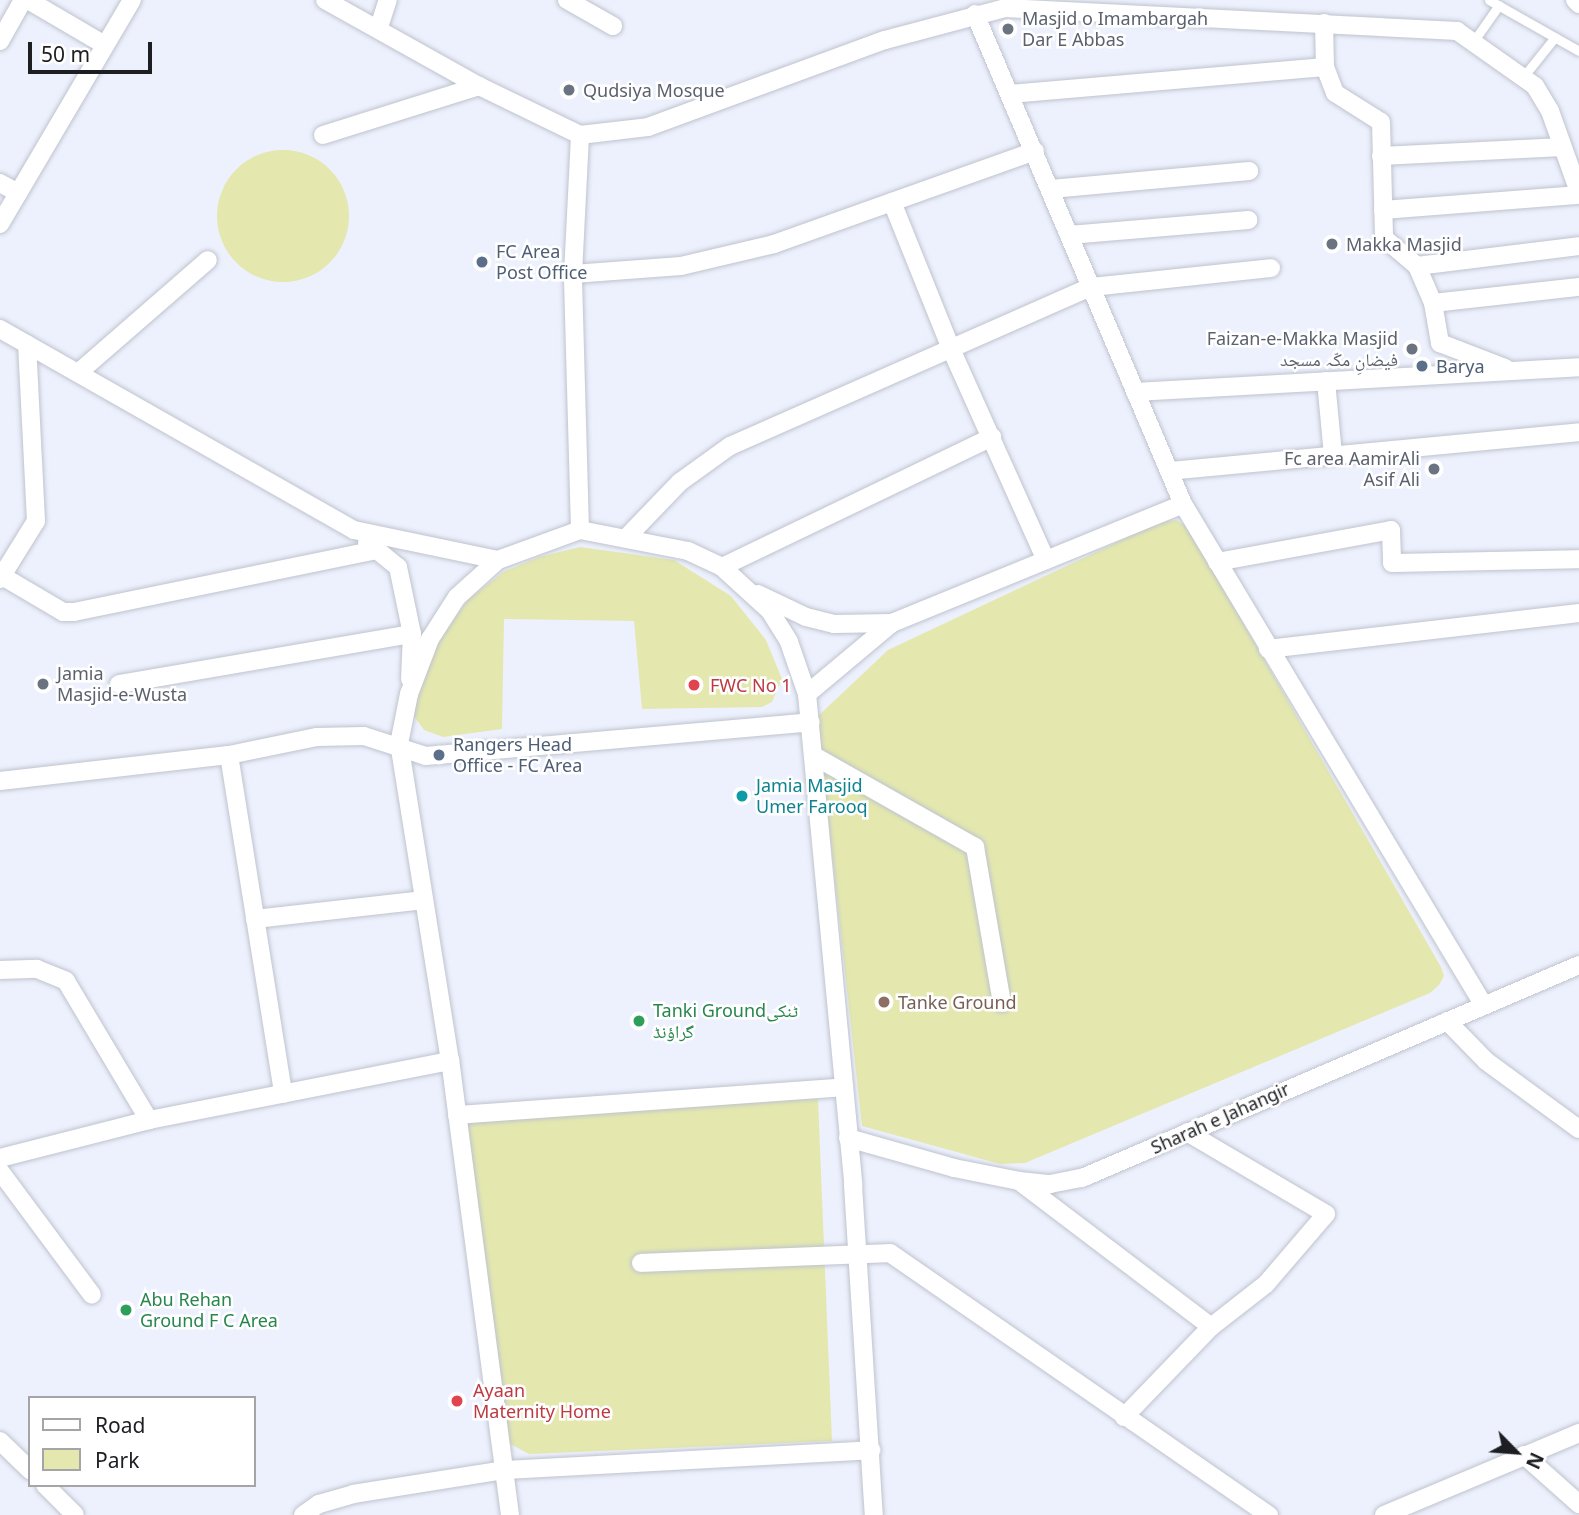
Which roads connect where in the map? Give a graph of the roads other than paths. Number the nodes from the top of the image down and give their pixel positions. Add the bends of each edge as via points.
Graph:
1 (26, 0) edge
2 (132, 0) edge
3 (325, 0) edge
4 (388, 0) edge
5 (567, 0) edge
6 (1489, 0) edge
7 (1575, 0) edge
8 (1579, 4) edge
9 (1499, 5) junction
10 (975, 14) junction
11 (1324, 23) junction
12 (613, 26) dead end
13 (379, 27) junction
14 (1555, 37) junction
15 (0, 41) edge
16 (1473, 42) junction
17 (103, 44) junction
18 (1579, 51) edge
19 (1325, 67) junction
20 (1522, 77) junction
21 (479, 86) junction
22 (1010, 94) junction
23 (323, 135) dead end
24 (580, 135) junction
25 (1563, 147) junction
26 (1035, 151) junction
27 (1381, 156) junction
28 (1574, 164) edge
29 (1249, 171) dead end
30 (0, 183) edge
31 (1051, 190) junction
32 (18, 193) junction
33 (1579, 193) edge
34 (892, 202) junction
35 (1383, 210) junction
36 (1248, 220) dead end
37 (0, 224) edge
38 (1069, 234) junction
39 (1579, 246) edge
40 (208, 260) dead end
41 (1417, 266) junction
42 (1270, 268) dead end
43 (573, 274) junction
44 (1579, 287) edge
45 (1091, 288) junction
46 (1433, 303) junction
47 (0, 329) edge
48 (27, 344) junction
49 (951, 349) junction
50 (1579, 367) edge
51 (1512, 371) junction
52 (78, 373) junction
53 (1326, 381) junction
54 (1135, 392) junction
55 (1579, 432) edge
56 (992, 437) junction
57 (1333, 455) junction
58 (1169, 471) junction
59 (1183, 503) junction
60 (354, 530) junction
61 (580, 530) junction
62 (628, 537) junction
63 (376, 550) junction
64 (1046, 559) junction
65 (1579, 559) edge
66 (498, 561) junction
67 (1217, 562) junction
68 (722, 567) junction
69 (1, 578) edge
70 (749, 590) junction
71 (1579, 613) edge
72 (892, 623) junction
73 (412, 634) junction
74 (1268, 649) junction
75 (119, 684) dead end
76 (409, 694) junction
77 (807, 694) junction
78 (811, 722) junction
79 (399, 744) junction
80 (229, 755) junction
81 (816, 757) junction
82 (0, 781) edge
83 (424, 900) junction
84 (255, 919) junction
85 (1579, 965) edge
86 (0, 970) edge
87 (1002, 1003) dead end
88 (1483, 1004) junction
89 (1447, 1021) junction
90 (450, 1062) junction
91 (844, 1087) junction
92 (283, 1094) junction
93 (457, 1115) junction
94 (149, 1120) junction
95 (1579, 1129) edge
96 (1186, 1132) junction
97 (848, 1138) junction
98 (0, 1158) edge
99 (0, 1171) edge
100 (1019, 1181) junction
101 (858, 1254) junction
102 (641, 1263) dead end
103 (92, 1295) dead end
104 (1211, 1326) junction
105 (1124, 1417) junction
106 (1579, 1433) edge
107 (0, 1441) edge
108 (871, 1450) junction
109 (1524, 1455) junction
110 (28, 1468) edge
111 (505, 1470) junction
112 (47, 1487) edge
113 (1579, 1504) edge
114 (75, 1515) edge
115 (303, 1515) edge
116 (510, 1515) edge
117 (874, 1515) edge
118 (1269, 1515) edge
119 (1384, 1515) edge

1 - 15 street
1 - 17 street
2 - 17 street
3 - 13 street
4 - 13 street
5 - 12 street
6 - 9 lane
7 - 8 street
9 - 14 lane
9 - 16 lane
10 - 11 street via 1005,8
10 - 22 street
10 - 24 street via 885,40 648,127
11 - 16 street via 1457,32
11 - 19 street
13 - 21 street
14 - 18 lane
14 - 20 lane
16 - 20 street
17 - 32 street
19 - 22 street
19 - 27 street via 1335,93 1381,122
20 - 25 street via 1535,86 1550,111
21 - 23 street
21 - 24 street
22 - 26 street
24 - 43 street
25 - 27 street
25 - 28 street
26 - 31 street
26 - 34 street
27 - 35 street
28 - 33 street
29 - 31 street
30 - 32 street
31 - 38 street
32 - 37 street
33 - 35 street
34 - 43 street via 774,244 681,266
34 - 49 street
35 - 41 street via 1384,238
36 - 38 street
38 - 45 street
39 - 41 street
40 - 52 street
41 - 46 street
42 - 45 street
43 - 61 street
44 - 46 street
45 - 49 street
45 - 54 street
46 - 51 street via 1440,343
47 - 48 street
48 - 52 street
48 - 69 street via 36,521
49 - 56 street
49 - 62 street via 730,446 680,482
50 - 51 street
51 - 53 street
52 - 60 street
53 - 54 street
53 - 57 street
54 - 58 street
55 - 57 street
56 - 64 street
56 - 68 street
57 - 58 street
58 - 59 street
59 - 64 street
59 - 67 street
60 - 63 street
60 - 66 street
61 - 62 street
61 - 66 street
62 - 68 street via 688,551
63 - 69 street via 74,612 63,612
63 - 73 street via 398,567
64 - 72 street
65 - 67 street via 1392,563 1391,530
66 - 76 street via 457,597 430,639
67 - 74 street
68 - 70 street
70 - 72 street via 806,617 834,624
70 - 77 street via 770,611 789,642
71 - 74 street
72 - 77 street
73 - 75 street
73 - 76 street
74 - 88 street
76 - 79 street
77 - 78 street
78 - 79 street via 426,756
78 - 81 street
79 - 80 street via 364,736 317,737
79 - 83 street
80 - 82 street
80 - 84 street
81 - 87 street via 975,846
81 - 91 street
83 - 84 street
83 - 90 street
84 - 92 street
85 - 88 street, Sharah e Jahangir
86 - 94 street via 37,969 66,981
88 - 89 street, Sharah e Jahangir
89 - 95 street via 1486,1061
89 - 96 street, Sharah e Jahangir
90 - 92 street
90 - 93 street
91 - 93 street
91 - 97 street
92 - 94 street
93 - 111 street
94 - 98 street
96 - 100 street, Sharah e Jahangir via 1083,1178 1050,1184
96 - 104 street via 1326,1214 1266,1284
97 - 100 street, Sharah e Jahangir
97 - 101 street
99 - 103 street
100 - 104 street
101 - 102 street
101 - 105 street via 890,1254
101 - 108 street
104 - 105 street
105 - 118 street
106 - 109 street
107 - 110 street
108 - 111 street
108 - 117 street
109 - 113 street
109 - 119 street
111 - 115 street via 353,1494
111 - 116 street
112 - 114 street

